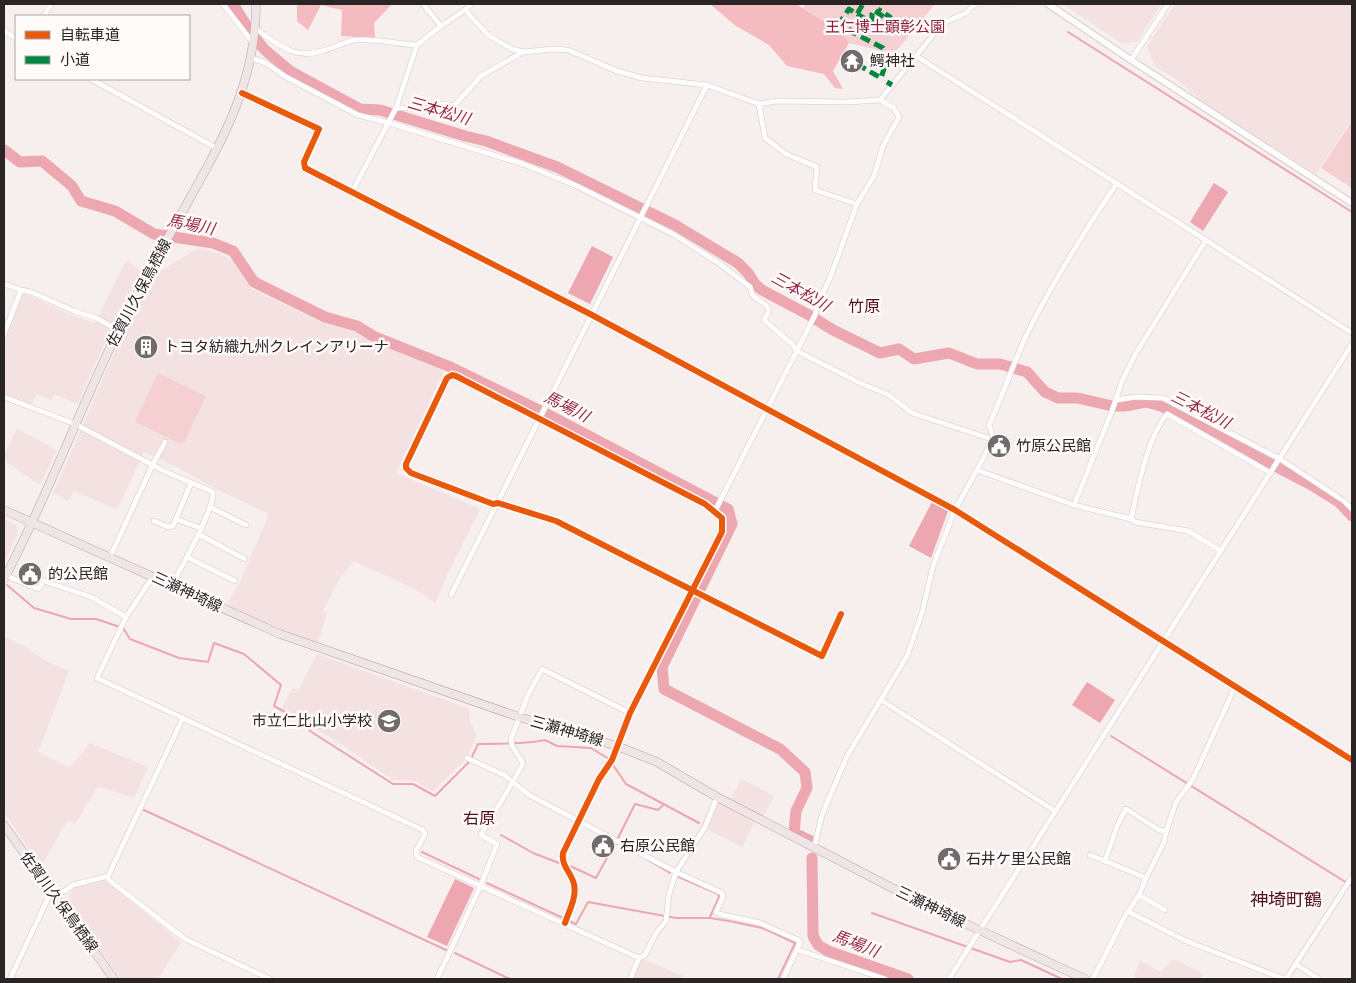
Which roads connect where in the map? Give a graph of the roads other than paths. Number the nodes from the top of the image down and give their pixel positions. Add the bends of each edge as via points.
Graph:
1 (51, 4) edge
2 (223, 4) edge
3 (256, 4) edge
4 (423, 4) edge
5 (471, 4) edge
6 (980, 4) edge
7 (1004, 4) edge
8 (1012, 4) edge
9 (1048, 4) edge
10 (1168, 4) edge
11 (465, 10) junction
12 (45, 15) edge
13 (441, 26) junction
14 (256, 29) junction
15 (4, 31) edge
16 (15, 37) edge
17 (254, 44) junction
18 (417, 45) junction
19 (523, 52) junction
20 (916, 56) junction
21 (251, 58) junction
22 (1131, 60) junction
23 (93, 80) edge
24 (707, 85) junction
25 (242, 93) junction
26 (880, 100) junction
27 (759, 104) junction
28 (396, 108) junction
29 (389, 123) junction
30 (218, 149) junction
31 (1116, 183) junction
32 (352, 192) junction
33 (1352, 203) edge
34 (857, 204) junction
35 (641, 217) junction
36 (1206, 240) junction
37 (4, 284) edge
38 (21, 290) junction
39 (592, 315) junction
40 (118, 330) junction
41 (1352, 333) edge
42 (4, 334) edge
43 (1352, 344) edge
44 (797, 351) junction
45 (4, 397) edge
46 (1116, 400) junction
47 (767, 410) junction
48 (540, 418) junction
49 (75, 424) junction
50 (991, 439) junction
51 (165, 442) dead end
52 (1280, 459) junction
53 (153, 464) junction
54 (977, 470) junction
55 (1271, 473) junction
56 (191, 483) junction
57 (498, 503) junction
58 (1074, 505) junction
59 (210, 507) junction
60 (1352, 509) edge
61 (4, 510) edge
62 (955, 510) junction
63 (715, 511) junction
64 (176, 519) junction
65 (1131, 519) junction
66 (154, 521) dead end
67 (32, 522) junction
68 (246, 525) dead end
69 (199, 531) junction
70 (1221, 551) junction
71 (110, 557) junction
72 (187, 558) junction
73 (245, 559) dead end
74 (153, 576) junction
75 (5, 577) edge
76 (235, 581) dead end
77 (172, 584) junction
78 (692, 590) junction
79 (451, 595) dead end
80 (841, 614) dead end
81 (126, 616) junction
82 (1165, 641) junction
83 (1235, 688) junction
84 (881, 700) junction
85 (630, 713) junction
86 (519, 717) junction
87 (183, 718) junction
88 (618, 746) junction
89 (467, 758) dead end
90 (1352, 760) edge
91 (513, 783) junction
92 (717, 797) junction
93 (1055, 811) junction
94 (579, 821) junction
95 (4, 825) edge
96 (1166, 832) junction
97 (814, 848) junction
98 (1090, 855) dead end
99 (1104, 861) junction
100 (676, 872) junction
101 (108, 876) junction
102 (1352, 877) edge
103 (1146, 878) junction
104 (481, 885) junction
105 (53, 895) junction
106 (1140, 895) junction
107 (1166, 910) dead end
108 (1128, 912) junction
109 (565, 923) junction
110 (980, 931) junction
111 (798, 950) junction
112 (639, 958) junction
113 (1296, 965) junction
114 (10, 979) edge
115 (114, 979) edge
116 (270, 979) edge
117 (437, 979) edge
118 (630, 979) edge
119 (783, 979) edge
120 (885, 979) edge
121 (949, 979) edge
122 (1085, 979) edge
123 (1093, 979) edge
124 (1285, 979) edge
125 (1319, 979) edge

1 - 12 street
2 - 17 street
3 - 14 main road, 佐賀川久保鳥栖線
4 - 13 street
5 - 11 street
6 - 20 street via 943,24
7 - 8 street
9 - 22 street
10 - 22 street
11 - 13 street
11 - 19 street via 488,35
13 - 18 street
14 - 17 main road, 佐賀川久保鳥栖線
14 - 18 street via 301,55 355,40
15 - 16 street
17 - 21 main road, 佐賀川久保鳥栖線
18 - 28 street
19 - 24 street via 568,50 642,78
19 - 28 street via 481,76 454,106 423,102
20 - 26 street
20 - 31 street
21 - 25 main road, 佐賀川久保鳥栖線
21 - 29 street via 266,63 358,115
22 - 33 street
23 - 30 street
24 - 27 street
24 - 35 street
25 - 30 main road, 佐賀川久保鳥栖線
25 - 32 street via 317,127 319,132 304,166
26 - 27 street
26 - 34 street via 894,108 899,117 883,146 874,176
27 - 34 street via 765,138 786,154 817,167 815,190
28 - 29 street
29 - 32 street
29 - 35 street via 523,164
30 - 40 main road, 佐賀川久保鳥栖線
31 - 36 street
31 - 50 street via 1063,265 1026,336 989,425 994,436
32 - 39 street
34 - 44 street via 815,316
35 - 39 street
35 - 44 street via 740,278 750,287 753,296 766,305 769,311 764,320
36 - 41 street
36 - 46 street via 1136,353
37 - 38 street
38 - 40 street via 96,318
38 - 42 street
39 - 47 street
39 - 48 street
40 - 49 main road, 佐賀川久保鳥栖線
43 - 52 street
44 - 47 street
44 - 50 street via 889,395 912,413
45 - 49 street
46 - 52 street via 1163,398
46 - 58 street
47 - 62 street
47 - 63 street
48 - 57 street
48 - 57 street via 452,375 447,378 406,468 411,473 493,504
48 - 63 street
49 - 53 street
49 - 67 main road, 佐賀川久保鳥栖線
50 - 54 street
51 - 53 street
52 - 55 street
52 - 60 street
53 - 56 street
53 - 71 street
54 - 58 street
54 - 62 street
55 - 65 street via 1167,414 1146,457
55 - 70 street
56 - 59 street via 213,492
56 - 64 street
57 - 78 street via 556,521
57 - 79 street
58 - 65 street
59 - 68 street
59 - 69 street
61 - 67 main road, 三瀬神埼線
62 - 82 street
62 - 84 street via 933,566 907,656
63 - 78 street via 722,518 722,532
64 - 66 street via 171,528
64 - 69 street
65 - 70 street via 1188,531
67 - 71 main road, 三瀬神埼線
67 - 75 main road, 佐賀川久保鳥栖線
69 - 72 street
69 - 73 street
70 - 82 street
71 - 74 main road, 三瀬神埼線
72 - 76 street
72 - 77 street
74 - 77 main road, 三瀬神埼線
74 - 81 street
75 - 81 street via 38,589 44,581 91,597
77 - 86 main road, 三瀬神埼線 via 280,634
78 - 80 street via 822,656
78 - 85 street
81 - 87 street via 97,678
82 - 83 street
82 - 93 street
83 - 90 street
83 - 96 street via 1193,779 1176,802
84 - 93 street
84 - 97 street via 837,778 822,815
85 - 86 street via 542,669
85 - 88 street
86 - 88 main road, 三瀬神埼線
86 - 91 street via 511,739 522,763
87 - 101 street
87 - 104 street via 423,830 425,834 416,851 417,857
88 - 92 main road, 三瀬神埼線 via 656,762
88 - 94 street
89 - 91 street via 504,775
91 - 94 street
91 - 104 street via 482,835 497,844
92 - 97 main road, 三瀬神埼線
92 - 100 street via 705,827
93 - 110 street
94 - 100 street
94 - 109 street via 562,861 574,882 575,894
95 - 105 main road, 佐賀川久保鳥栖線
96 - 99 street via 1126,808
96 - 103 street
97 - 110 main road, 三瀬神埼線
98 - 99 street
99 - 103 street
100 - 111 street via 722,893 716,912 719,914 760,923 798,940
100 - 112 street via 669,894 668,916 645,955
101 - 105 street via 73,885
101 - 116 street via 185,940
102 - 113 street
103 - 106 street
104 - 109 street
104 - 117 street
105 - 114 street via 46,900
105 - 115 main road, 佐賀川久保鳥栖線
106 - 107 street
106 - 108 street
108 - 123 street
108 - 124 street via 1184,940
109 - 112 street
110 - 121 street
110 - 122 main road, 三瀬神埼線
111 - 119 street
111 - 120 street
112 - 118 street
113 - 124 street
113 - 125 street

